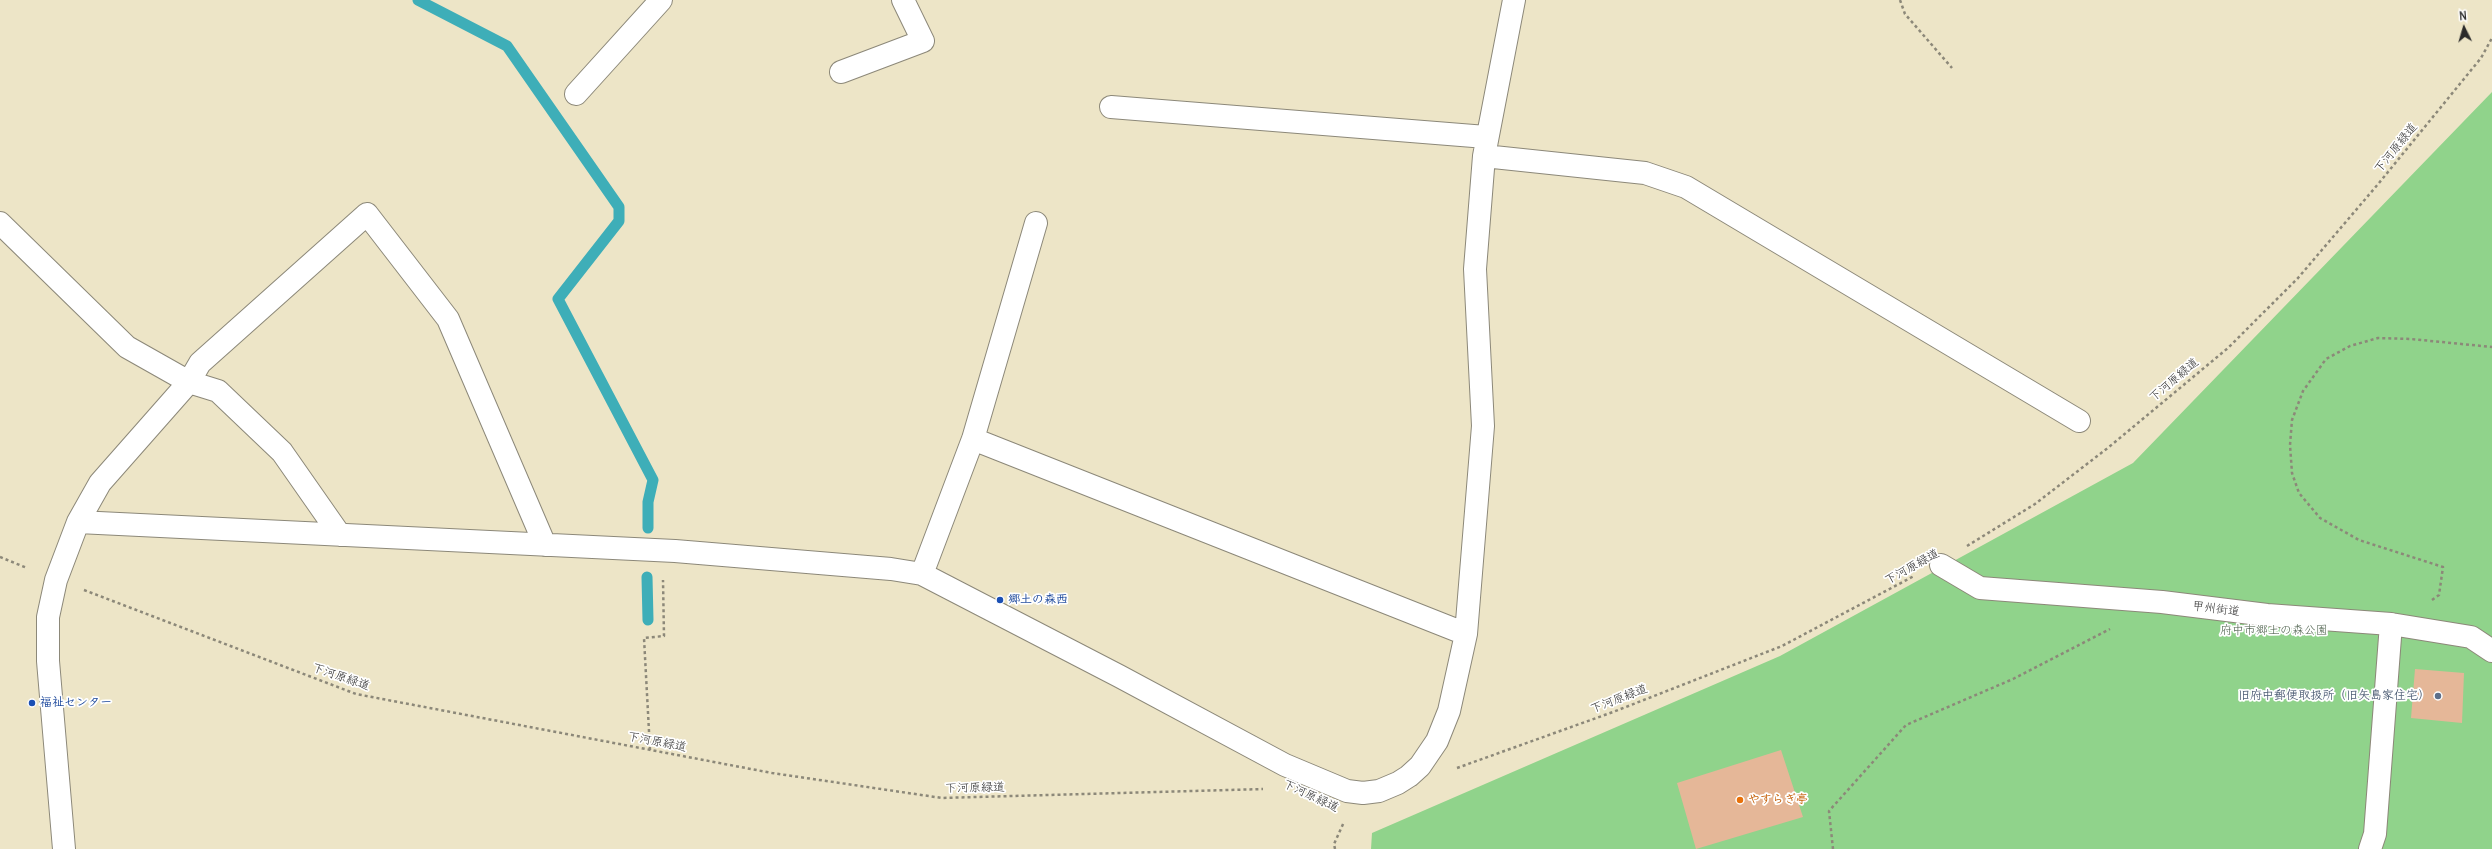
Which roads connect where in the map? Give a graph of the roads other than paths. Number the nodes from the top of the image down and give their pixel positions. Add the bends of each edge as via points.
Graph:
1 (661, 0) edge
2 (903, 0) edge
3 (1514, 0) edge
4 (841, 72) dead end
5 (576, 94) dead end
6 (1111, 108) dead end
7 (1485, 147) junction
8 (0, 223) edge
9 (1036, 223) dead end
10 (189, 382) junction
11 (2079, 421) dead end
12 (973, 439) junction
13 (78, 522) junction
14 (340, 535) junction
15 (545, 545) junction
16 (1941, 565) dead end
17 (922, 574) junction
18 (2391, 624) junction
19 (1466, 634) junction
20 (2492, 651) edge
21 (64, 849) edge
22 (2370, 849) edge

1 - 5 street
2 - 4 street via 923,41
3 - 7 street
6 - 7 street
7 - 11 street via 1646,173 1686,187
7 - 19 street via 1475,269 1483,426
8 - 10 street via 127,347
9 - 12 street
10 - 13 street via 100,483
10 - 14 street via 218,391 282,452
10 - 15 street via 200,362 367,214 448,319
12 - 17 street
12 - 19 street
13 - 14 street
13 - 21 street via 56,580 48,616 48,661
14 - 15 street
15 - 17 street via 675,551 891,569
16 - 18 street, 甲州街道 via 1980,588
17 - 19 street via 1285,765 1352,792 1379,791 1398,783 1420,766 1436,741 1449,711
18 - 20 street, 甲州街道 via 2471,637
18 - 22 street via 2375,834

